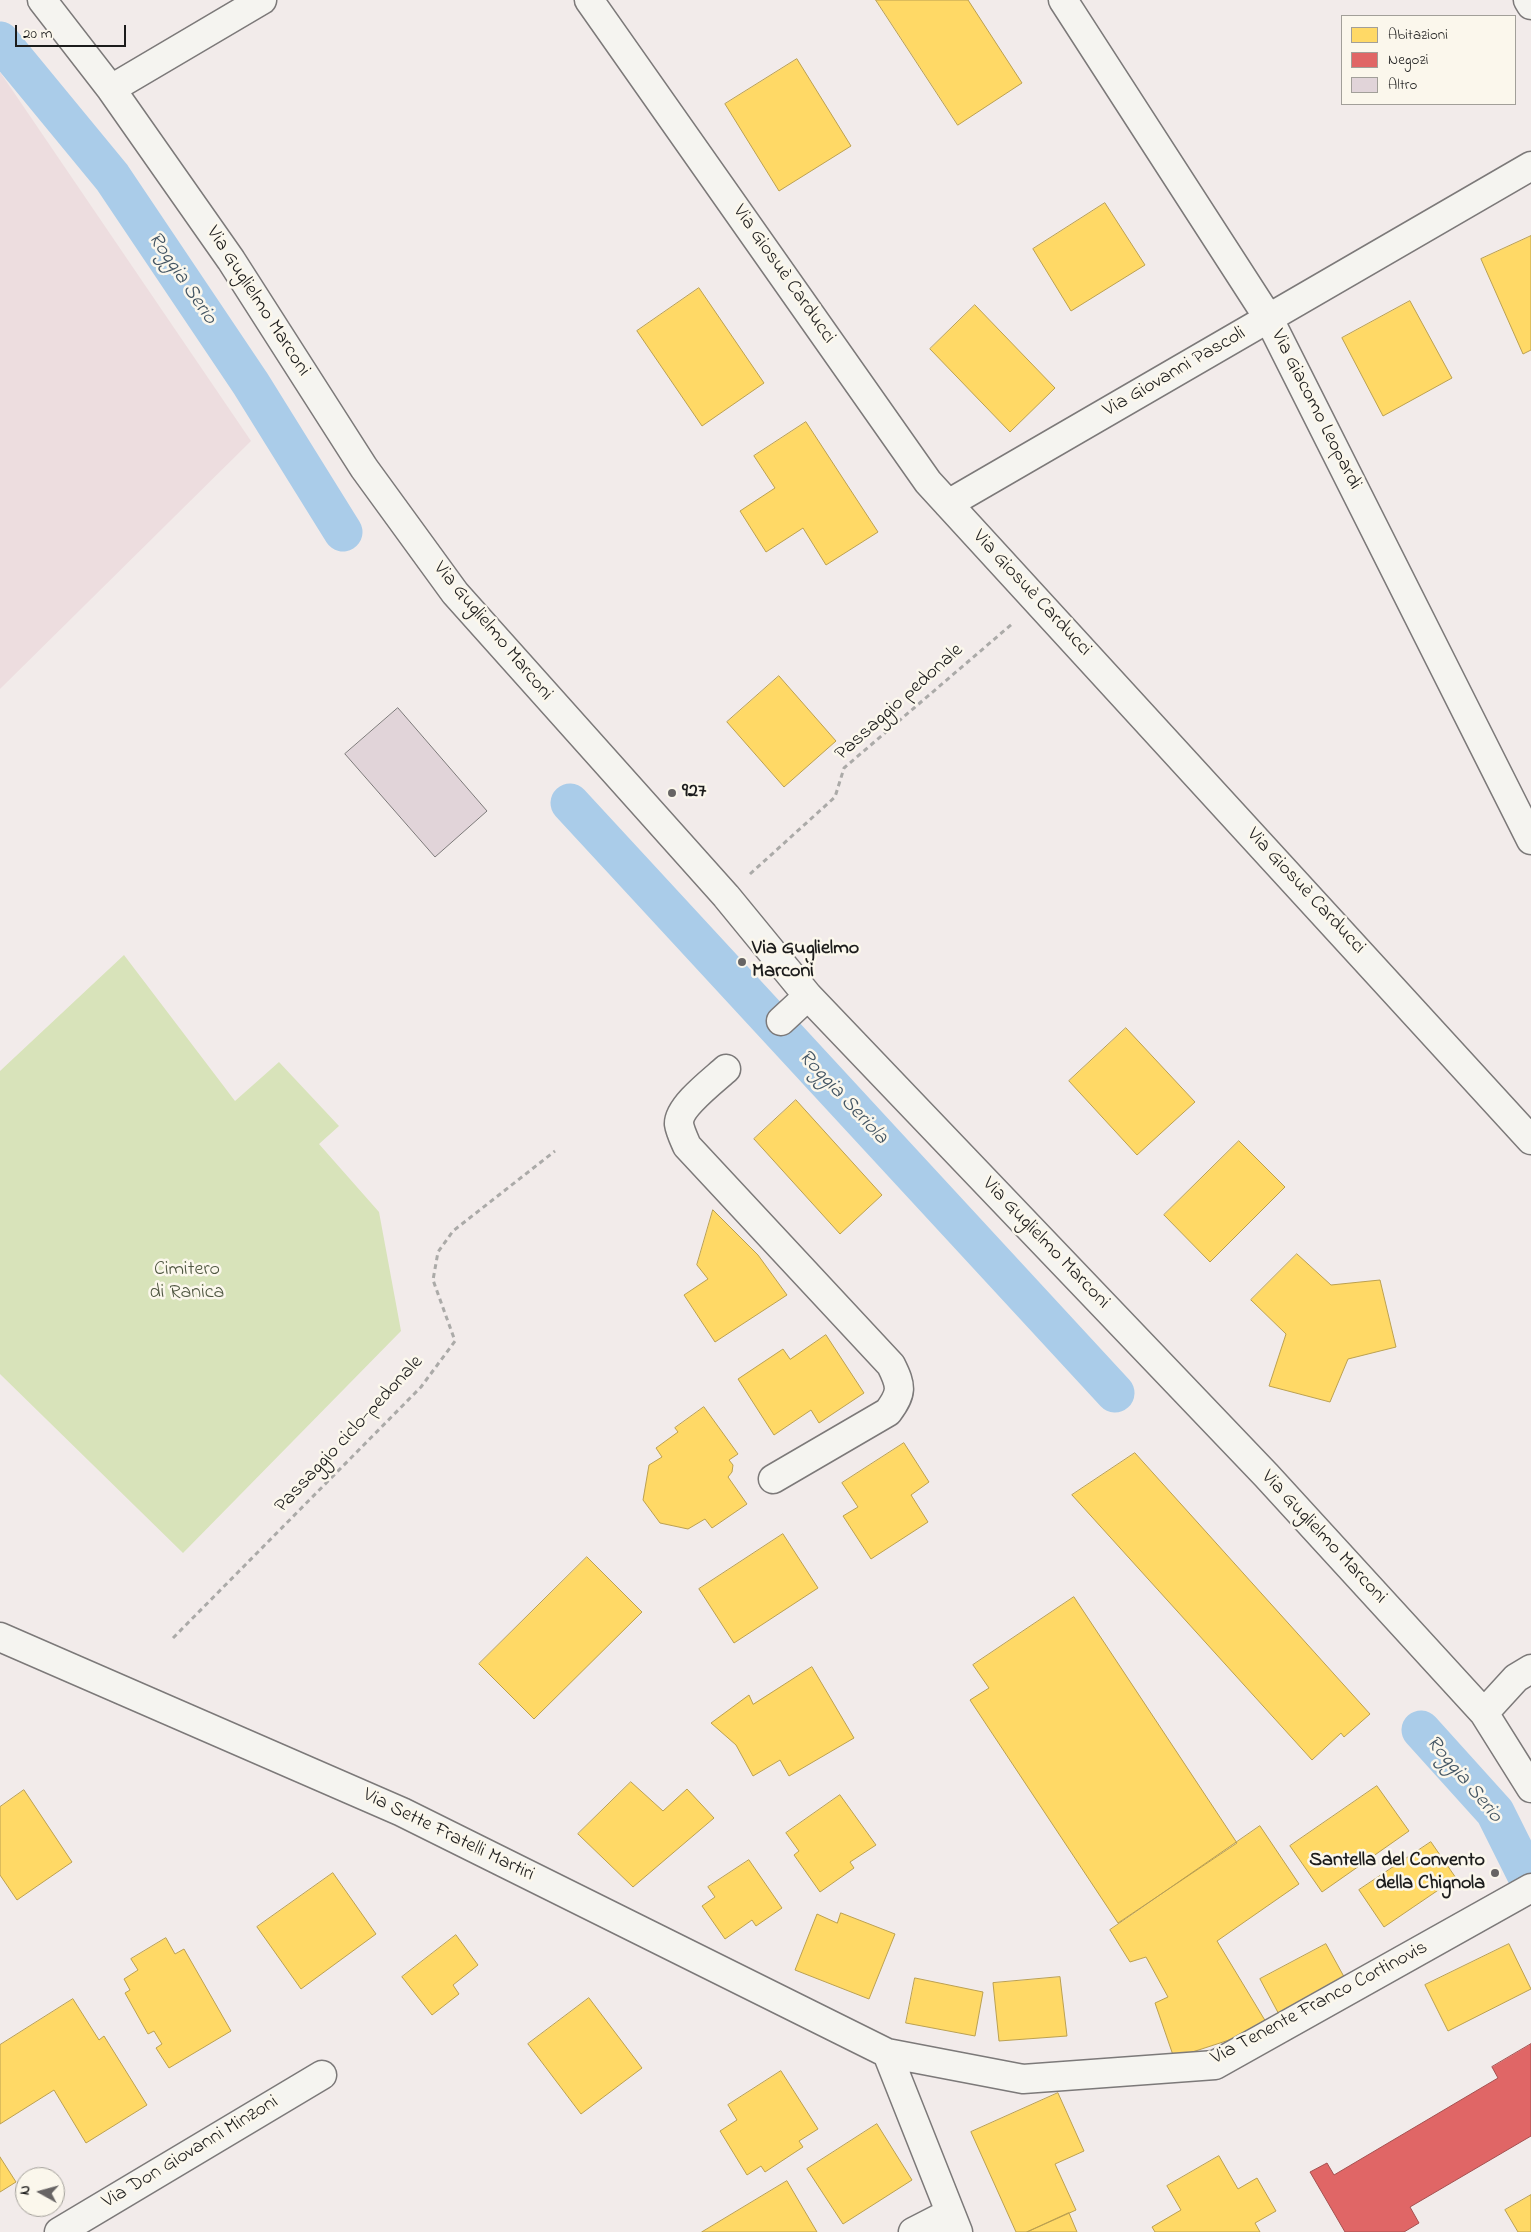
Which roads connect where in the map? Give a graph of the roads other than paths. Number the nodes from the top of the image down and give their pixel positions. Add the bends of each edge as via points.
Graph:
1 (43, 0) edge
2 (262, 0) edge
3 (589, 0) edge
4 (1062, 0) edge
5 (1528, 0) edge
6 (1531, 5) edge
7 (111, 89) junction
8 (1531, 166) edge
9 (1269, 319) junction
10 (948, 504) junction
11 (1531, 840) edge
12 (808, 996) junction
13 (781, 1021) dead end
14 (726, 1069) dead end
15 (1531, 1140) edge
16 (773, 1480) dead end
17 (0, 1637) edge
18 (1531, 1668) edge
19 (1484, 1713) junction
20 (1531, 1788) edge
21 (1531, 1888) edge
22 (887, 2053) junction
23 (322, 2075) dead end
24 (954, 2222) edge
25 (59, 2232) edge
26 (913, 2232) edge

1 - 7 street, Via Guglielmo Marconi
2 - 7 street
3 - 10 street, Via Giosuè Carducci via 928,482
4 - 9 street, Via Giacomo Leopardi
5 - 6 street
7 - 12 street, Via Guglielmo Marconi via 231,260 364,468 456,593 726,896
8 - 9 street, Via Giovanni Pascoli
9 - 10 street, Via Giovanni Pascoli
9 - 11 street, Via Giacomo Leopardi
10 - 15 street, Via Giosuè Carducci
12 - 13 street
12 - 19 street, Via Guglielmo Marconi via 1266,1475
14 - 16 street via 681,1114 679,1124 687,1146 891,1365 898,1379 898,1398 888,1412
17 - 22 street, Via Sette Fratelli Martiri via 402,1812
18 - 19 street via 1516,1678
19 - 20 street, Via Guglielmo Marconi
21 - 22 street, Via Tenente Franco Cortinovis via 1215,2064 1023,2079
22 - 24 street
23 - 25 street, Via Don Giovanni Minzoni
24 - 26 street

